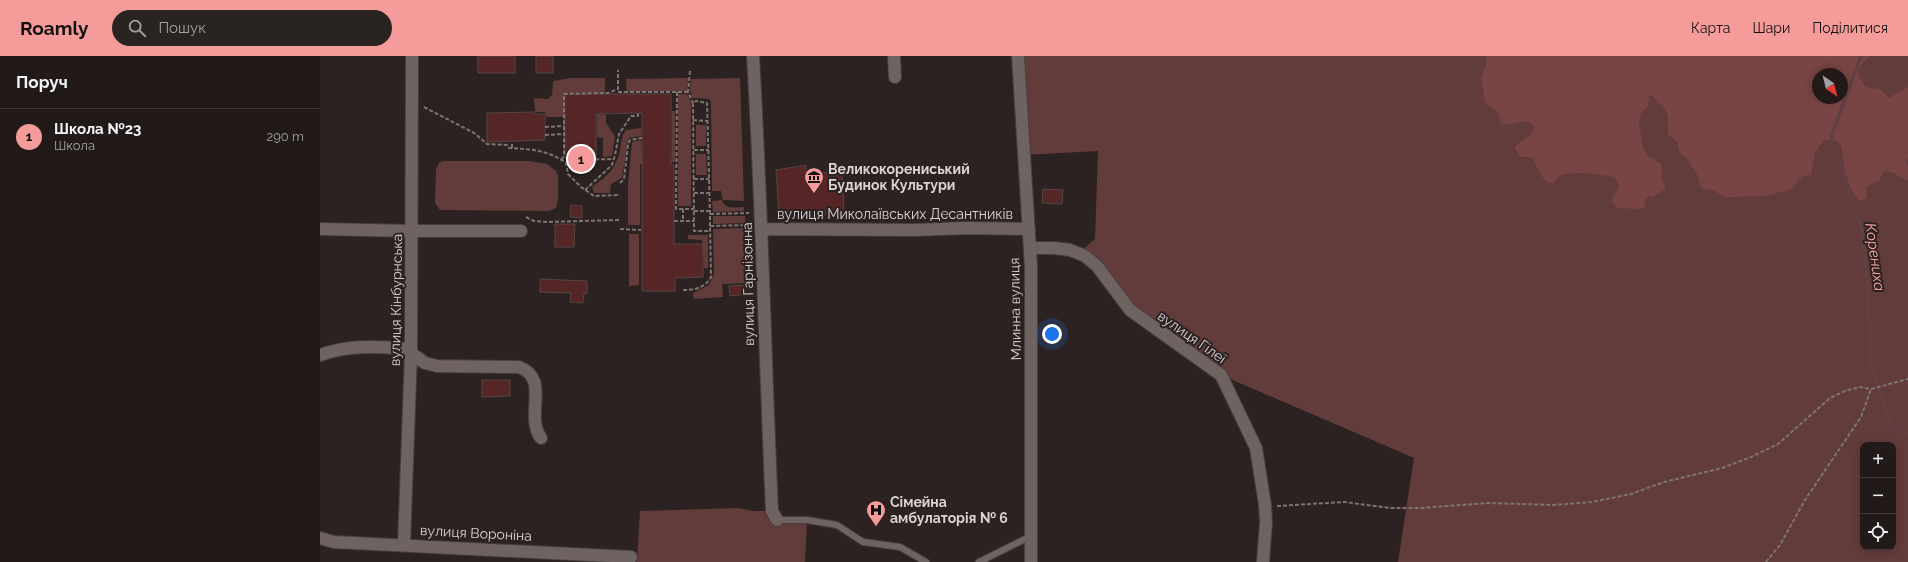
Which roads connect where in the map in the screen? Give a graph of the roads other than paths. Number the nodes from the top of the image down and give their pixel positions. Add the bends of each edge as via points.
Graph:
1 (412, 56) edge
2 (753, 56) edge
3 (894, 56) edge
4 (1018, 56) edge
5 (895, 77) dead end
6 (762, 222) junction
7 (320, 229) edge
8 (1029, 229) junction
9 (522, 230) dead end
10 (412, 231) junction
11 (1030, 248) junction
12 (411, 351) junction
13 (320, 355) edge
14 (541, 438) dead end
15 (774, 516) joint
16 (1030, 536) junction
17 (320, 538) edge
18 (404, 544) junction
19 (631, 556) dead end
20 (926, 562) edge
21 (979, 562) edge
22 (1031, 562) edge
23 (1263, 562) edge

1 - 10 street, вулиця Кінбурнська
2 - 6 street, вулиця Гарнізонна
3 - 5 street
4 - 8 street, Млинна вулиця
6 - 8 street, вулиця Миколаївських Десантників via 915,230
6 - 15 street, вулиця Гарнізонна via 763,298
7 - 10 street
8 - 11 street, Млинна вулиця
9 - 10 street
10 - 12 street, вулиця Кінбурнська
11 - 16 street, Млинна вулиця
11 - 23 street, вулиця Гілеї via 1070,250 1091,260 1130,310 1221,375 1256,448 1265,505
12 - 13 street via 363,346
12 - 14 street via 419,360 436,366 519,367 529,370 534,377 537,403 534,423
12 - 18 street, вулиця Кінбурнська
15 - 20 lane via 836,525 863,542 900,547
16 - 21 lane
16 - 22 street, Млинна вулиця
17 - 18 street, вулиця Вороніна via 334,542
18 - 19 street, вулиця Вороніна

